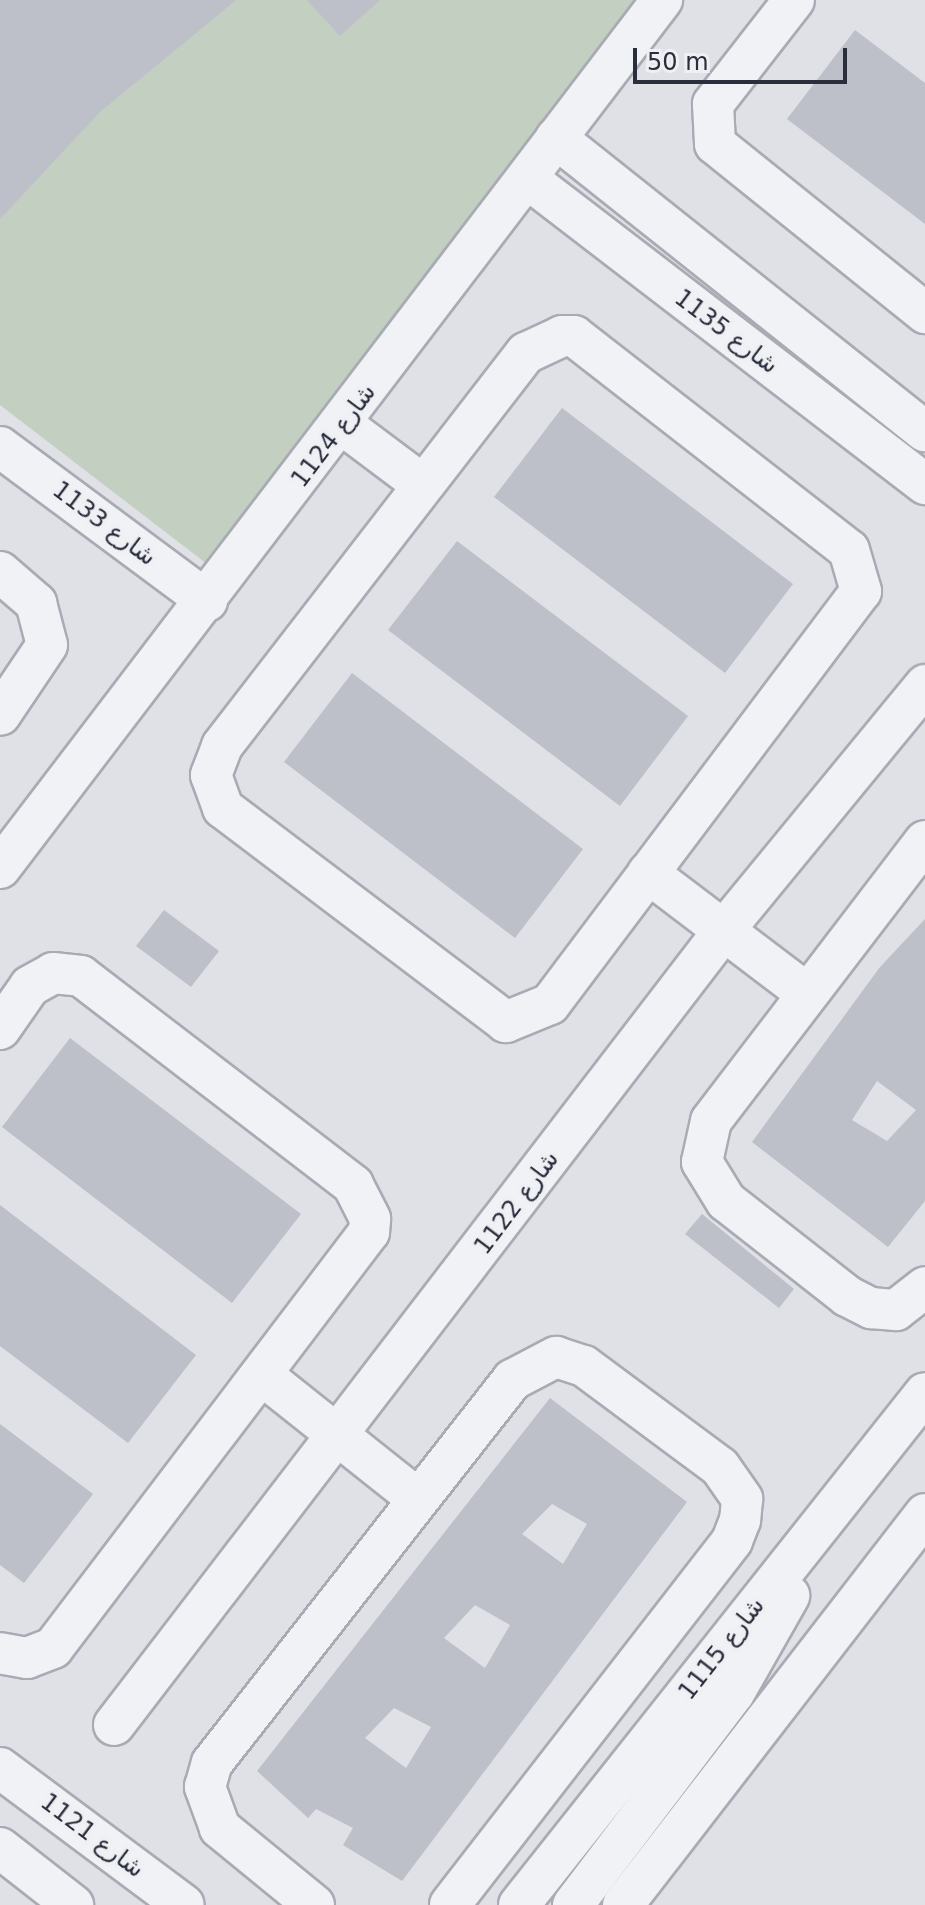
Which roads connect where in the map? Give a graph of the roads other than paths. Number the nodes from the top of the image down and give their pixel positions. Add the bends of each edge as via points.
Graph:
1 (662, 0) edge
2 (794, 0) edge
3 (556, 138) junction
4 (528, 179) junction
5 (925, 313) edge
6 (343, 425) junction
7 (925, 431) edge
8 (0, 447) edge
9 (925, 484) edge
10 (423, 485) junction
11 (0, 572) edge
12 (207, 601) junction
13 (925, 685) edge
14 (0, 715) edge
15 (925, 841) edge
16 (0, 868) edge
17 (648, 873) junction
18 (724, 930) junction
19 (806, 993) junction
20 (0, 1029) edge
21 (925, 1287) edge
22 (262, 1375) junction
23 (925, 1393) edge
24 (339, 1436) junction
25 (852, 1484) junction
26 (418, 1499) junction
27 (925, 1514) edge
28 (0, 1653) edge
29 (114, 1725) dead end
30 (0, 1768) edge
31 (0, 1848) edge
32 (628, 1901) edge
33 (73, 1905) edge
34 (184, 1905) edge
35 (314, 1905) edge
36 (450, 1905) edge
37 (519, 1905) edge
38 (573, 1905) edge

1 - 3 street, شارع 1124
2 - 5 street via 713,104 715,144
3 - 4 street, شارع 1124
3 - 7 street, شارع 1135
4 - 6 street, شارع 1124
4 - 9 street, شارع 1135
6 - 10 street
6 - 12 street, شارع 1124
8 - 12 street, شارع 1133
10 - 17 street via 222,746 213,791 236,818 506,1022 550,1004
10 - 17 street via 526,353 549,338 574,336 849,550 859,574 857,604
11 - 14 street via 36,603 47,645
12 - 16 street, شارع 1124
13 - 18 street, شارع 1122
15 - 19 street
17 - 18 street
18 - 19 street
18 - 24 street, شارع 1122
19 - 21 street via 711,1121 702,1162 726,1201 847,1296 871,1308 896,1310
20 - 22 street via 30,986 53,973 81,976 361,1193 369,1232
22 - 24 street
22 - 28 street via 53,1648 27,1658
23 - 25 street, شارع 1115
24 - 26 street
24 - 29 street, شارع 1122
25 - 37 street, شارع 1115
25 - 38 street via 734,1693
26 - 35 street via 212,1763 205,1787 220,1828
26 - 36 street via 512,1380 556,1357 584,1366 720,1467 742,1499 732,1541
27 - 32 street
30 - 34 street, شارع 1121
31 - 33 street

